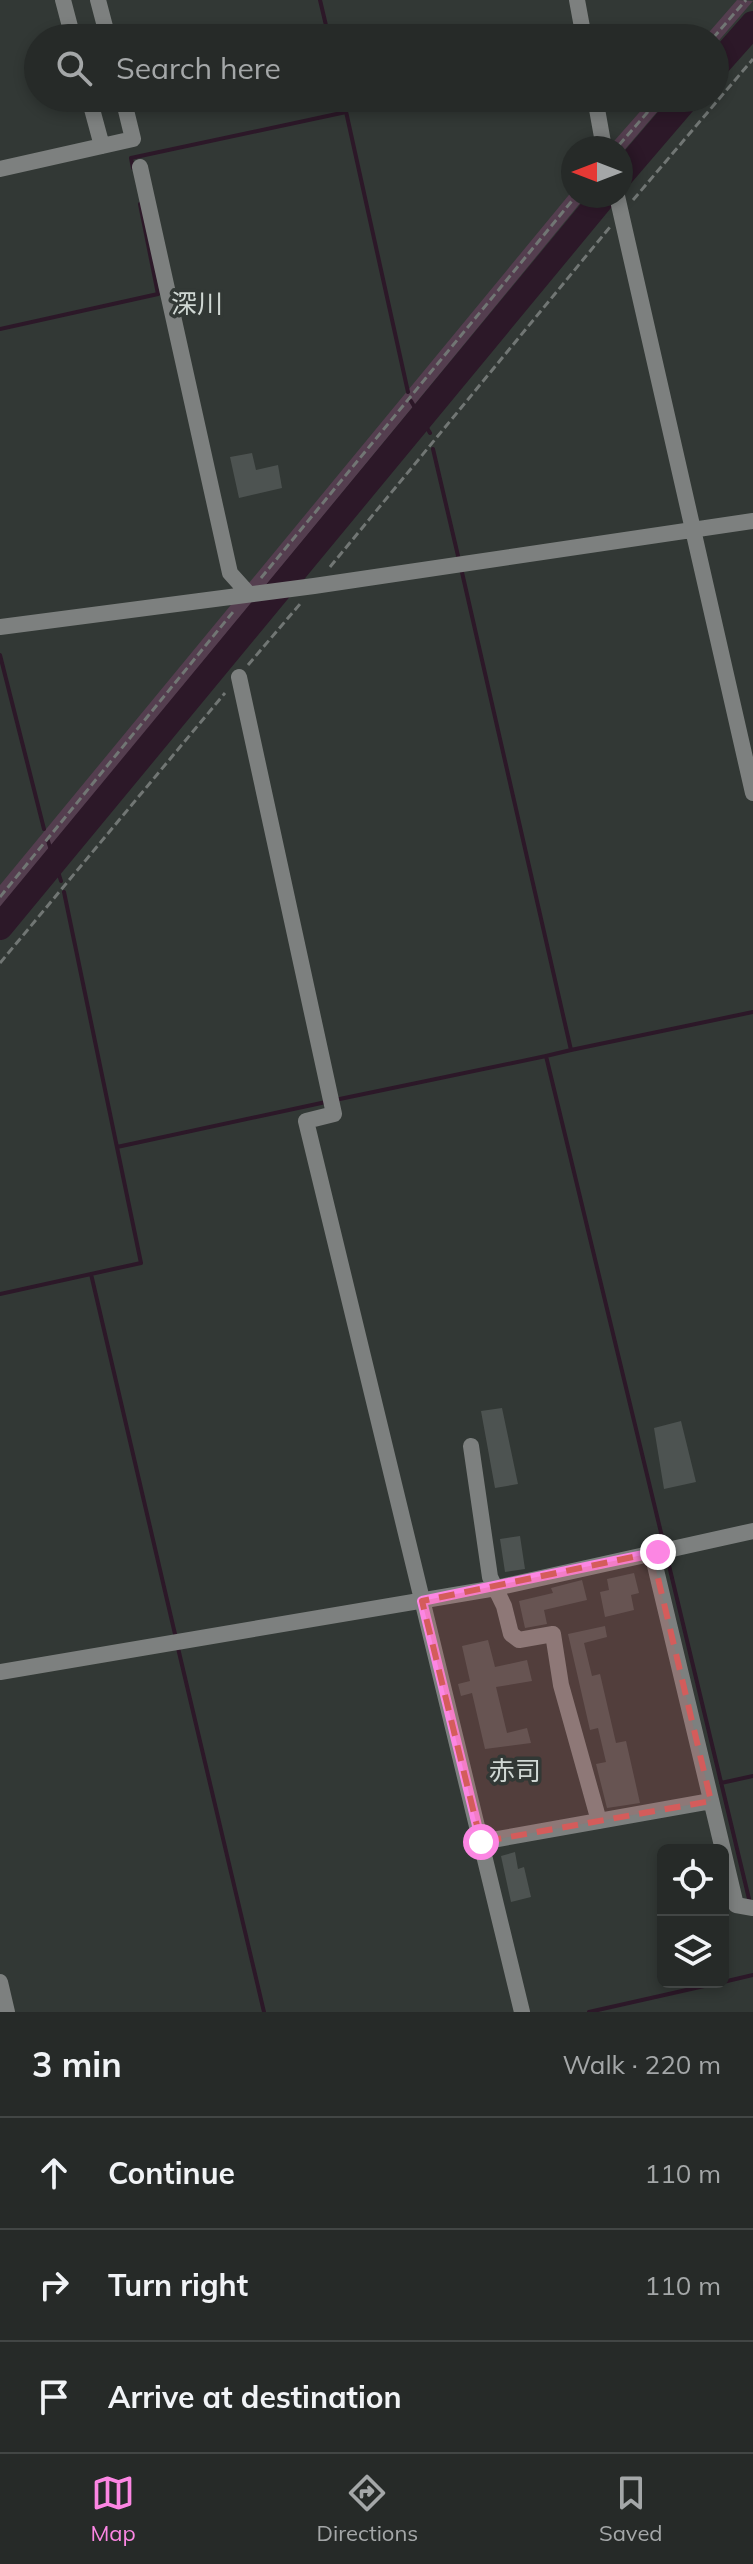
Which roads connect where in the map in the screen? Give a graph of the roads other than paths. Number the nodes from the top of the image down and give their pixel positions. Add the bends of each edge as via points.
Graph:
1 (63, 0) edge
2 (98, 0) edge
3 (577, 0) edge
4 (69, 24) edge
5 (104, 24) edge
6 (581, 24) edge
7 (93, 112) edge
8 (126, 112) edge
9 (598, 112) edge
10 (602, 136) edge
11 (102, 146) junction
12 (140, 167) dead end
13 (0, 169) edge
14 (621, 208) edge
15 (753, 521) edge
16 (695, 530) junction
17 (248, 593) junction
18 (0, 627) edge
19 (239, 677) road end
20 (753, 793) edge
21 (471, 1446) dead end
22 (753, 1531) edge
23 (661, 1551) junction
24 (496, 1588) junction
25 (422, 1601) junction
26 (0, 1672) edge
27 (711, 1801) junction
28 (599, 1821) junction
29 (481, 1842) junction
30 (722, 1844) edge
31 (729, 1875) edge
32 (750, 1909) edge
33 (0, 1982) edge
34 (7, 2012) edge
35 (522, 2012) edge

1 - 4 street
2 - 5 street
3 - 6 street
7 - 11 street
8 - 11 street via 133,139
9 - 10 street
11 - 13 street
12 - 17 street via 230,573
14 - 16 street
15 - 16 street
16 - 17 street
16 - 20 street
17 - 18 street
19 - 25 street via 334,1114 306,1121
21 - 24 street via 490,1577
22 - 23 street
23 - 24 street
23 - 27 street
24 - 25 street
24 - 28 street via 511,1634 519,1640 553,1634 561,1685
25 - 26 street
25 - 29 street
27 - 28 street
27 - 30 street
28 - 29 street
29 - 35 street
31 - 32 street via 736,1905
33 - 34 street

